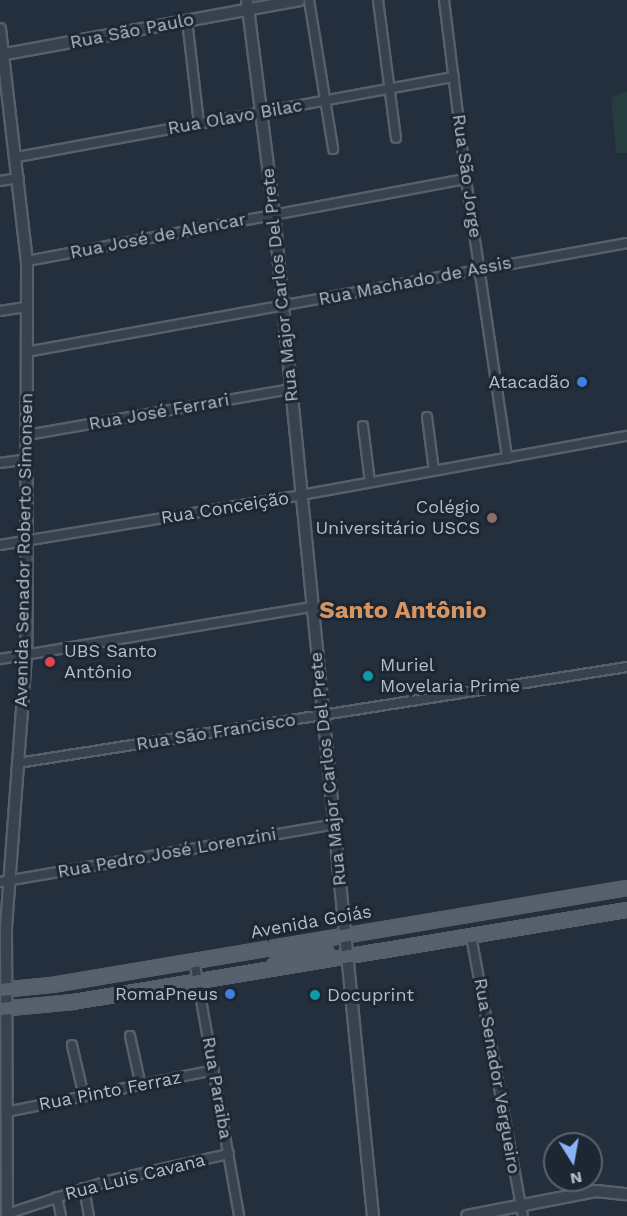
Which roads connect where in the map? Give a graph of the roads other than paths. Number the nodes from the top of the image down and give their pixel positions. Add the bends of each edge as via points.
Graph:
1 (299, 0) edge
2 (309, 0) edge
3 (378, 0) edge
4 (444, 0) edge
5 (248, 4) edge
6 (187, 20) junction
7 (0, 29) edge
8 (2, 55) edge
9 (454, 77) junction
10 (390, 89) junction
11 (326, 100) junction
12 (261, 113) junction
13 (199, 124) junction
14 (396, 138) dead end
15 (333, 149) dead end
16 (17, 157) junction
17 (19, 178) junction
18 (466, 179) junction
19 (0, 181) edge
20 (274, 214) junction
21 (627, 243) edge
22 (27, 261) junction
23 (480, 269) junction
24 (282, 306) junction
25 (26, 307) junction
26 (0, 311) edge
27 (26, 351) junction
28 (290, 389) junction
29 (427, 417) dead end
30 (363, 426) dead end
31 (27, 435) junction
32 (627, 435) edge
33 (507, 458) junction
34 (27, 459) junction
35 (0, 463) edge
36 (434, 471) junction
37 (370, 482) junction
38 (301, 495) junction
39 (28, 541) junction
40 (0, 545) edge
41 (311, 607) junction
42 (26, 655) junction
43 (0, 659) edge
44 (627, 667) edge
45 (322, 715) junction
46 (18, 763) junction
47 (335, 824) junction
48 (4, 881) edge
49 (627, 888) edge
50 (627, 910) edge
51 (344, 934) junction
52 (471, 936) junction
53 (346, 953) junction
54 (194, 960) junction
55 (198, 981) junction
56 (3, 991) edge
57 (2, 1010) edge
58 (130, 1036) dead end
59 (72, 1045) dead end
60 (214, 1070) junction
61 (141, 1086) junction
62 (84, 1097) junction
63 (6, 1112) junction
64 (229, 1154) junction
65 (84, 1188) junction
66 (627, 1194) edge
67 (57, 1197) junction
68 (522, 1211) edge
69 (7, 1215) edge
70 (61, 1216) edge
71 (89, 1216) edge
72 (239, 1216) edge
73 (373, 1216) edge
74 (467, 1216) edge

1 - 5 street, Rua São Paulo
2 - 11 street
3 - 10 street
4 - 9 street, Rua São Jorge
5 - 6 street, Rua São Paulo
5 - 12 street, Rua Major Carlos Del Prete
6 - 8 street, Rua São Paulo
6 - 13 street
7 - 8 street, Avenida Senador Roberto Simonsen
8 - 16 street, Avenida Senador Roberto Simonsen
9 - 10 street, Rua Olavo Bilac
9 - 18 street, Rua São Jorge
10 - 11 street, Rua Olavo Bilac
10 - 14 street
11 - 12 street, Rua Olavo Bilac
11 - 15 street
12 - 13 street, Rua Olavo Bilac
12 - 20 street, Rua Major Carlos Del Prete
13 - 16 street, Rua Olavo Bilac
16 - 17 street, Avenida Senador Roberto Simonsen
17 - 19 street
17 - 22 street, Avenida Senador Roberto Simonsen
18 - 20 street, Rua José de Alencar
18 - 23 street, Rua São Jorge
20 - 22 street, Rua José de Alencar
20 - 24 street, Rua Major Carlos Del Prete
21 - 23 street, Rua Machado de Assis
22 - 25 street, Avenida Senador Roberto Simonsen
23 - 24 street, Rua Machado de Assis
23 - 33 street, Rua São Jorge
24 - 27 street, Rua Machado de Assis
24 - 28 street, Rua Major Carlos Del Prete
25 - 26 street
25 - 27 street, Avenida Senador Roberto Simonsen
27 - 31 street, Avenida Senador Roberto Simonsen
28 - 31 street, Rua José Ferrari
28 - 38 street, Rua Major Carlos Del Prete
29 - 36 street
30 - 37 street
31 - 34 street, Avenida Senador Roberto Simonsen
32 - 33 street, Rua Conceição
33 - 36 street, Rua Conceição
34 - 35 street
34 - 39 street, Avenida Senador Roberto Simonsen
36 - 37 street, Rua Conceição
37 - 38 street, Rua Conceição
38 - 39 street, Rua Conceição
38 - 41 street, Rua Major Carlos Del Prete
39 - 40 street, Rua Conceição
39 - 42 street, Avenida Senador Roberto Simonsen
41 - 42 street
41 - 45 street, Rua Major Carlos Del Prete
42 - 43 street
42 - 46 street, Avenida Senador Roberto Simonsen
44 - 45 street, Rua São Francisco
45 - 46 street, Rua São Francisco
45 - 47 street, Rua Major Carlos Del Prete
46 - 48 street, Avenida Senador Roberto Simonsen
47 - 48 street, Rua Pedro José Lorenzini
47 - 51 street, Rua Major Carlos Del Prete
48 - 56 street, Avenida Senador Roberto Simonsen
49 - 51 main road, Avenida Goiás
50 - 52 main road
51 - 53 street, Rua Major Carlos Del Prete
51 - 54 main road, Avenida Goiás
52 - 53 main road
52 - 68 street, Rua Senador Vergueiro
53 - 55 main road
53 - 73 street, Rua Major Carlos Del Prete
54 - 55 street, Rua Paraiba
54 - 56 main road, Avenida Goiás
55 - 57 main road
55 - 60 street, Rua Paraiba
56 - 57 street, Avenida Senador Roberto Simonsen
57 - 63 street, Avenida Senador Roberto Simonsen
58 - 61 street
59 - 62 street
60 - 61 street, Rua Pinto Ferraz
60 - 64 street, Rua Paraiba
61 - 62 street, Rua Pinto Ferraz
62 - 63 street, Rua Pinto Ferraz
63 - 69 street, Avenida Senador Roberto Simonsen
64 - 65 street, Rua Luis Cavana
64 - 72 street, Rua Paraiba
65 - 67 street, Rua Luis Cavana
65 - 71 street
66 - 68 street via 596,1191
67 - 69 street, Rua Luis Cavana
67 - 70 street
68 - 74 street

